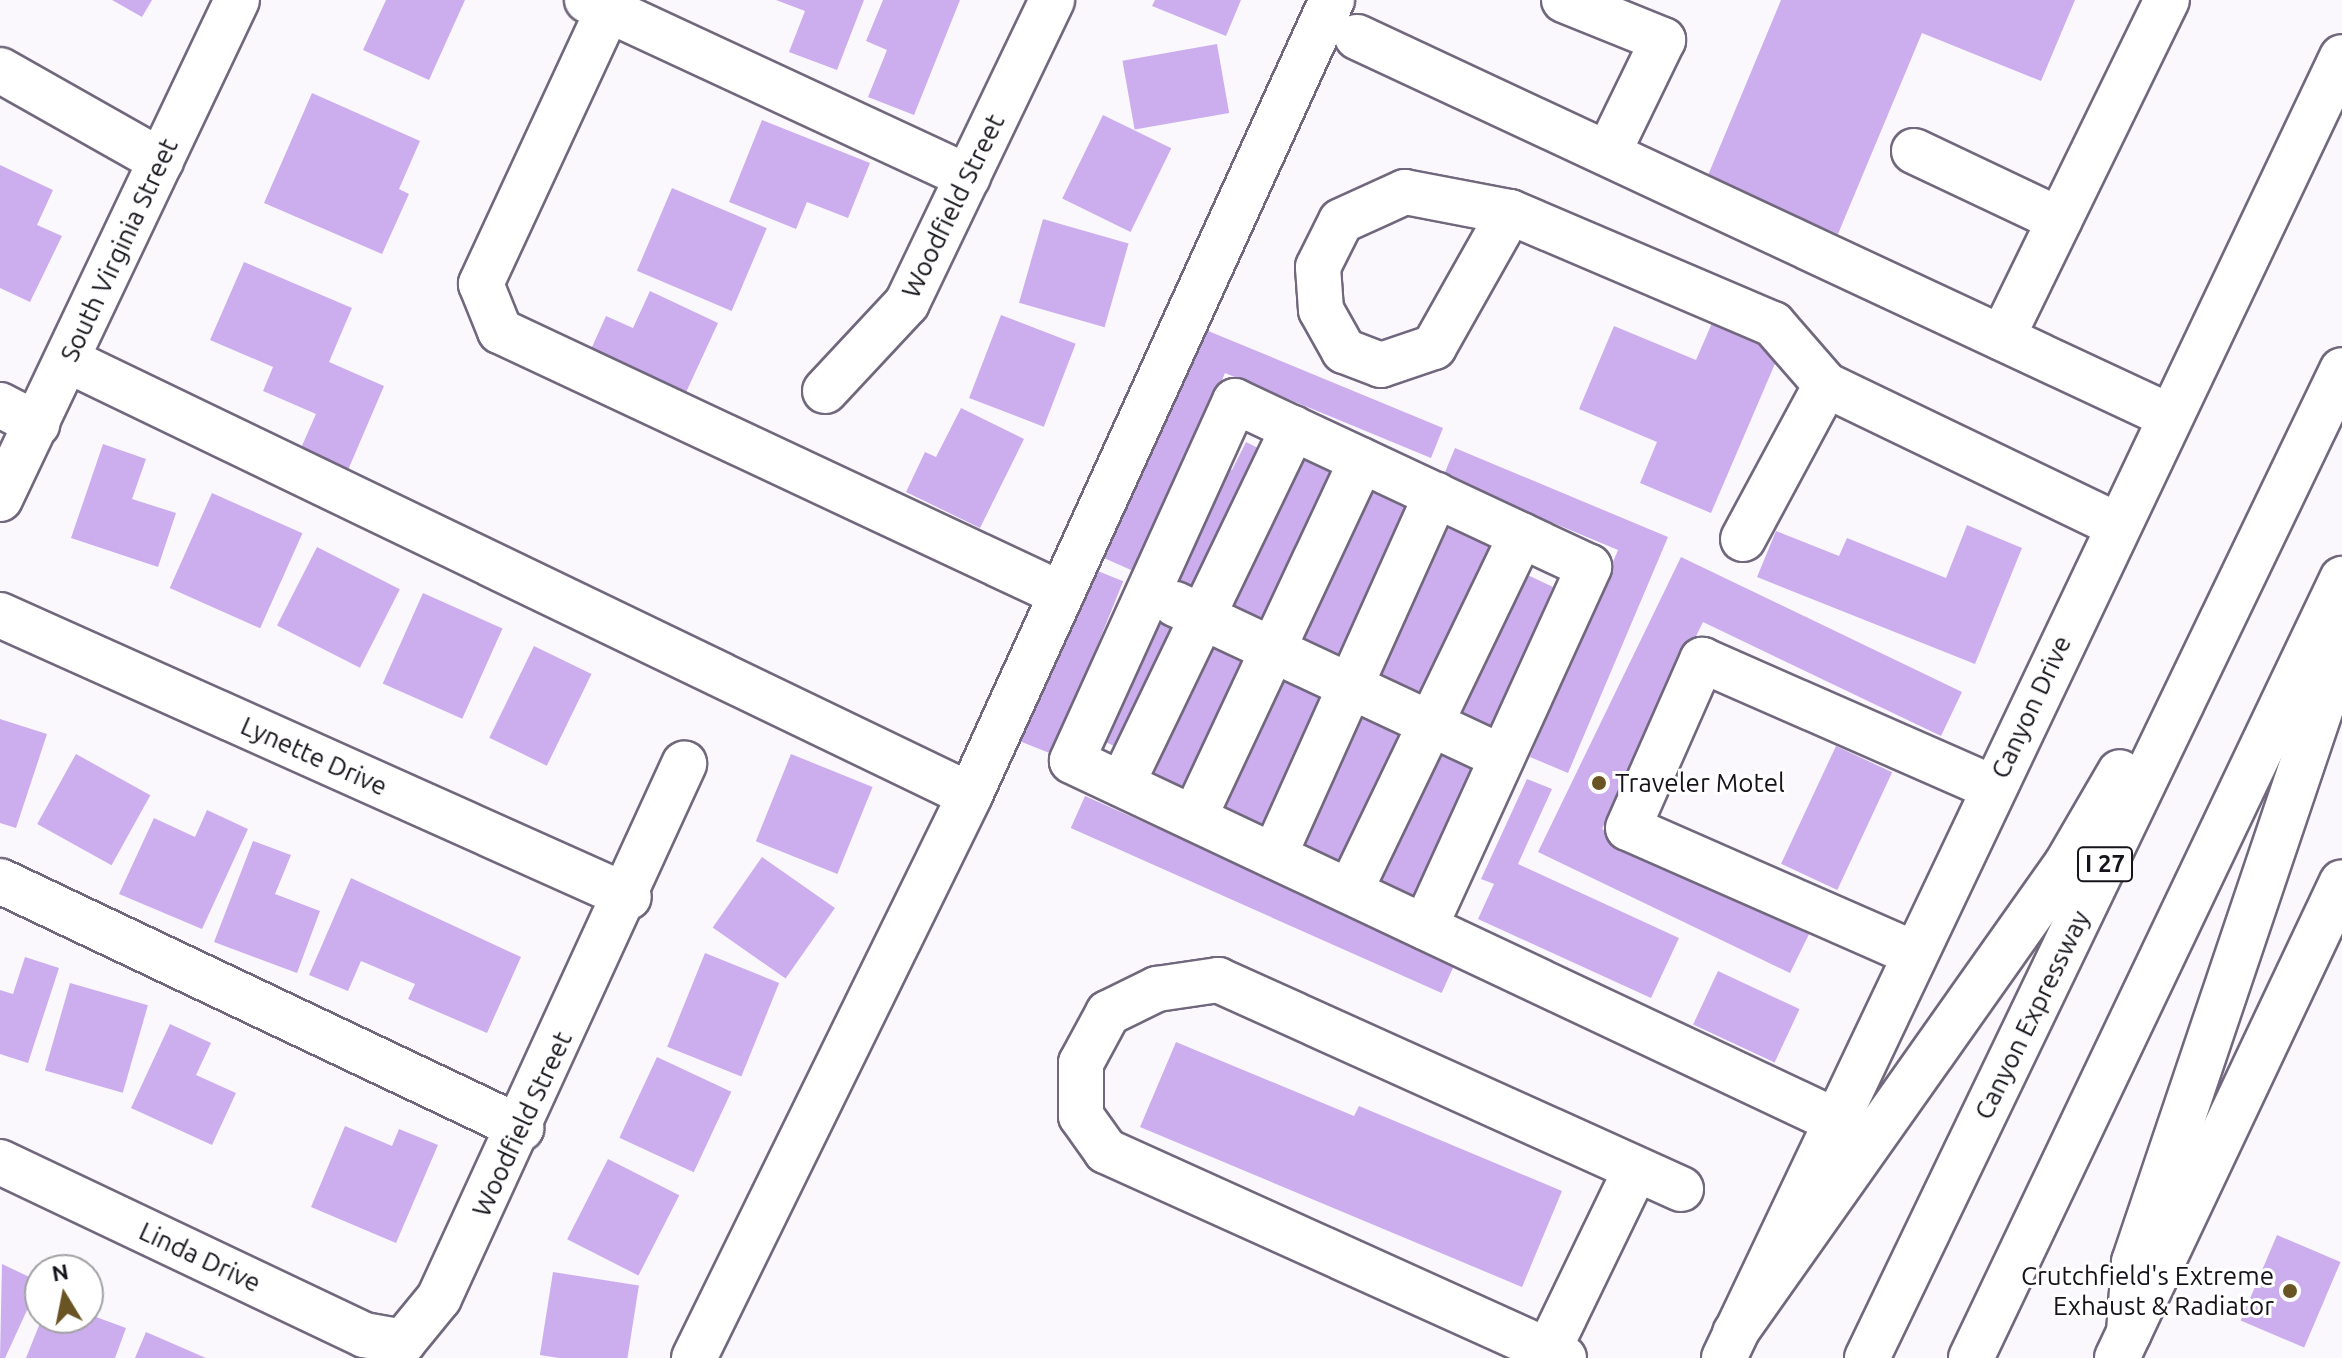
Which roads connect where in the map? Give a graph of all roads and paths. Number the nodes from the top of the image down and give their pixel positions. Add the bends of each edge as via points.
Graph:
1 (237, 0) edge
2 (1052, 0) edge
3 (1332, 0) edge
4 (1564, 0) edge
5 (2167, 0) edge
6 (597, 5) edge
7 (1357, 37) dead end
8 (2342, 57) edge
9 (0, 70) edge
10 (1609, 151) junction
11 (1914, 151) dead end
12 (161, 161) junction
13 (968, 177) junction
14 (1510, 212) junction
15 (2060, 220) junction
16 (2002, 338) junction
17 (67, 360) junction
18 (2342, 370) edge
19 (1826, 385) junction
20 (825, 391) dead end
21 (18, 414) edge
22 (2169, 416) junction
23 (1293, 428) junction
24 (1362, 460) junction
25 (2288, 483) junction
26 (1436, 495) junction
27 (0, 499) edge
28 (2117, 525) junction
29 (1521, 535) junction
30 (1743, 539) dead end
31 (2342, 579) edge
32 (1149, 592) junction
33 (1061, 594) junction
34 (0, 615) edge
35 (1202, 617) junction
36 (2342, 646) edge
37 (1273, 650) junction
38 (1350, 686) junction
39 (1431, 724) junction
40 (1502, 757) junction
41 (684, 764) dead end
42 (1122, 784) junction
43 (1993, 788) junction
44 (970, 795) junction
45 (1194, 818) junction
46 (1274, 856) junction
47 (0, 881) edge
48 (2342, 882) edge
49 (1350, 891) junction
50 (629, 897) junction
51 (1425, 927) junction
52 (1915, 954) junction
53 (1836, 1121) junction
54 (521, 1128) junction
55 (0, 1162) edge
56 (1636, 1169) junction
57 (1681, 1189) dead end
58 (403, 1342) joint
59 (1730, 1346) edge
60 (2123, 1346) edge
61 (1556, 1354) edge
62 (694, 1358) edge
63 (1867, 1358) edge
64 (1971, 1358) edge

1 - 12 main road, South Virginia Street
2 - 13 main road, Woodfield Street
3 - 33 main road
4 - 10 main road via 1663,40
5 - 15 main road
6 - 13 main road
6 - 33 main road via 481,284 500,331
7 - 10 main road
8 - 22 main road, Canyon Drive
9 - 12 main road
10 - 16 main road
11 - 15 main road
12 - 17 main road, South Virginia Street
13 - 20 main road, Woodfield Street via 907,303
14 - 14 main road via 1405,192 1341,221 1318,267 1321,310 1344,351 1381,365 1434,347
14 - 19 main road via 1773,324
15 - 16 main road
16 - 22 main road
17 - 21 main road, South Virginia Street
17 - 44 main road
18 - 25 main road, Canyon Expressway / I 27
19 - 28 main road
19 - 30 main road
21 - 27 main road, South Virginia Street
22 - 28 main road, Canyon Drive
23 - 24 main road
23 - 32 main road via 1235,401
23 - 35 main road
24 - 26 main road
24 - 37 main road
25 - 59 main road via 2067,863
25 - 63 main road, Canyon Expressway / I 27
26 - 29 main road
26 - 38 main road
28 - 43 main road, Canyon Drive
29 - 39 main road
29 - 40 main road via 1589,567
31 - 64 main road
32 - 35 main road
32 - 42 main road via 1072,761
33 - 44 main road
34 - 50 main road, Lynette Drive
35 - 37 main road
35 - 42 main road
36 - 60 main road via 2134,1262
37 - 38 main road
37 - 45 main road
38 - 39 main road
38 - 46 main road
39 - 40 main road
39 - 49 main road
40 - 51 main road
41 - 50 main road, Woodfield Street
42 - 45 main road
43 - 52 main road, Canyon Drive
43 - 52 main road via 1702,660 1628,828
44 - 62 main road
45 - 46 main road
46 - 49 main road
47 - 54 main road
48 - 60 main road
49 - 51 main road
50 - 54 main road, Woodfield Street
51 - 53 main road
52 - 53 main road, Canyon Drive
53 - 59 main road, Canyon Drive
54 - 58 main road, Woodfield Street via 439,1298
55 - 58 main road, Linda Drive via 364,1335
56 - 57 main road
56 - 61 main road
56 - 61 main road via 1218,980 1157,989 1108,1013 1081,1063 1081,1116 1106,1151

